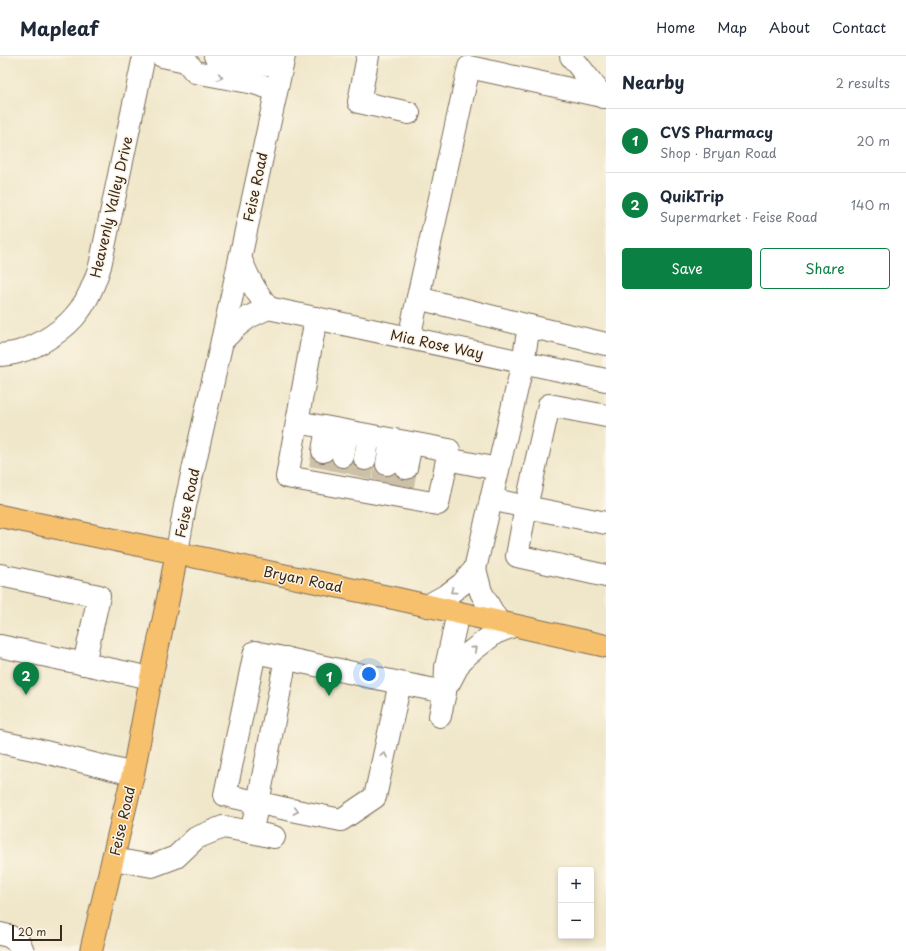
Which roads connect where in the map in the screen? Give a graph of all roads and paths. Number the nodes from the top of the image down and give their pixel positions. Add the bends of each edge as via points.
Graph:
1 (144, 56) edge
2 (162, 56) edge
3 (214, 56) edge
4 (368, 56) edge
5 (571, 56) edge
6 (190, 58) edge
7 (283, 61) edge
8 (470, 61) edge
9 (276, 90) junction
10 (605, 97) edge
11 (409, 113) dead end
12 (240, 258) junction
13 (418, 298) junction
14 (268, 308) junction
15 (316, 318) junction
16 (529, 326) junction
17 (409, 338) junction
18 (222, 341) junction
19 (606, 344) edge
20 (0, 355) edge
21 (523, 362) junction
22 (606, 380) edge
23 (606, 416) edge
24 (297, 422) junction
25 (606, 426) edge
26 (337, 430) junction
27 (369, 436) junction
28 (401, 442) junction
29 (447, 459) junction
30 (330, 469) junction
31 (498, 469) junction
32 (362, 475) junction
33 (393, 482) junction
34 (491, 500) junction
35 (527, 503) junction
36 (0, 516) edge
37 (606, 523) edge
38 (177, 552) junction
39 (475, 569) junction
40 (0, 575) edge
41 (606, 576) edge
42 (426, 606) junction
43 (458, 613) junction
44 (506, 624) junction
45 (0, 646) edge
46 (606, 646) edge
47 (286, 658) junction
48 (84, 664) junction
49 (151, 678) junction
50 (400, 683) junction
51 (445, 692) junction
52 (440, 716) dead end
53 (0, 742) edge
54 (133, 774) junction
55 (258, 803) junction
56 (251, 832) junction
57 (274, 837) dead end
58 (113, 859) junction
59 (0, 934) edge
60 (23, 951) edge
61 (91, 951) edge

1 - 20 street, Heavenly Valley Drive via 100,266 92,290 79,311 63,328 43,342 19,352
2 - 6 street
3 - 7 street via 253,63
4 - 11 street via 359,102
5 - 10 street
6 -> 9 street via 195,72 254,83
7 - 9 street, Feise Road
8 - 10 street
8 - 13 street
9 - 12 street, Feise Road
12 - 14 street via 255,289
12 - 18 street, Feise Road
13 - 16 street
13 - 17 street
14 - 15 street, Mia Rose Way
14 - 18 street via 249,317
15 - 17 street, Mia Rose Way
15 - 24 street
16 - 19 street
16 - 21 street
17 - 21 street, Mia Rose Way
18 - 38 street, Feise Road
21 - 22 street, Mia Rose Way
21 - 31 street
23 - 35 street via 549,405
24 - 26 street
24 - 30 street via 287,477
25 - 35 street via 567,418 556,426 542,492
26 - 27 street
26 - 30 street
27 - 28 street
27 - 32 street
28 - 29 street via 449,450
28 - 33 street
29 - 31 street
29 - 33 street via 438,504
30 - 32 street
31 - 34 street
32 - 33 street
34 - 35 street
34 - 39 street
35 - 37 street
35 - 41 street via 517,556
36 - 38 main road, Bryan Road
38 - 42 main road, Bryan Road
38 - 49 main road, Feise Road
39 -> 42 street via 462,584
39 - 44 street via 481,592 490,608
40 - 48 street via 99,596
42 - 43 main road, Bryan Road
43 - 44 main road, Bryan Road
43 - 51 street via 446,667
44 - 46 main road, Bryan Road
51 -> 44 street via 460,662
45 - 48 street
47 - 50 street
47 - 55 street
47 - 55 street via 255,652 225,795
48 - 49 street
49 - 54 main road, Feise Road
50 - 51 street
55 -> 50 street via 341,820 376,796
51 - 52 street
53 - 54 street
54 - 58 main road, Feise Road
55 - 56 street
56 - 57 street
56 - 58 street via 223,827 196,838 176,856 152,866
58 - 61 main road, Feise Road
59 - 60 street via 9,936 20,944

